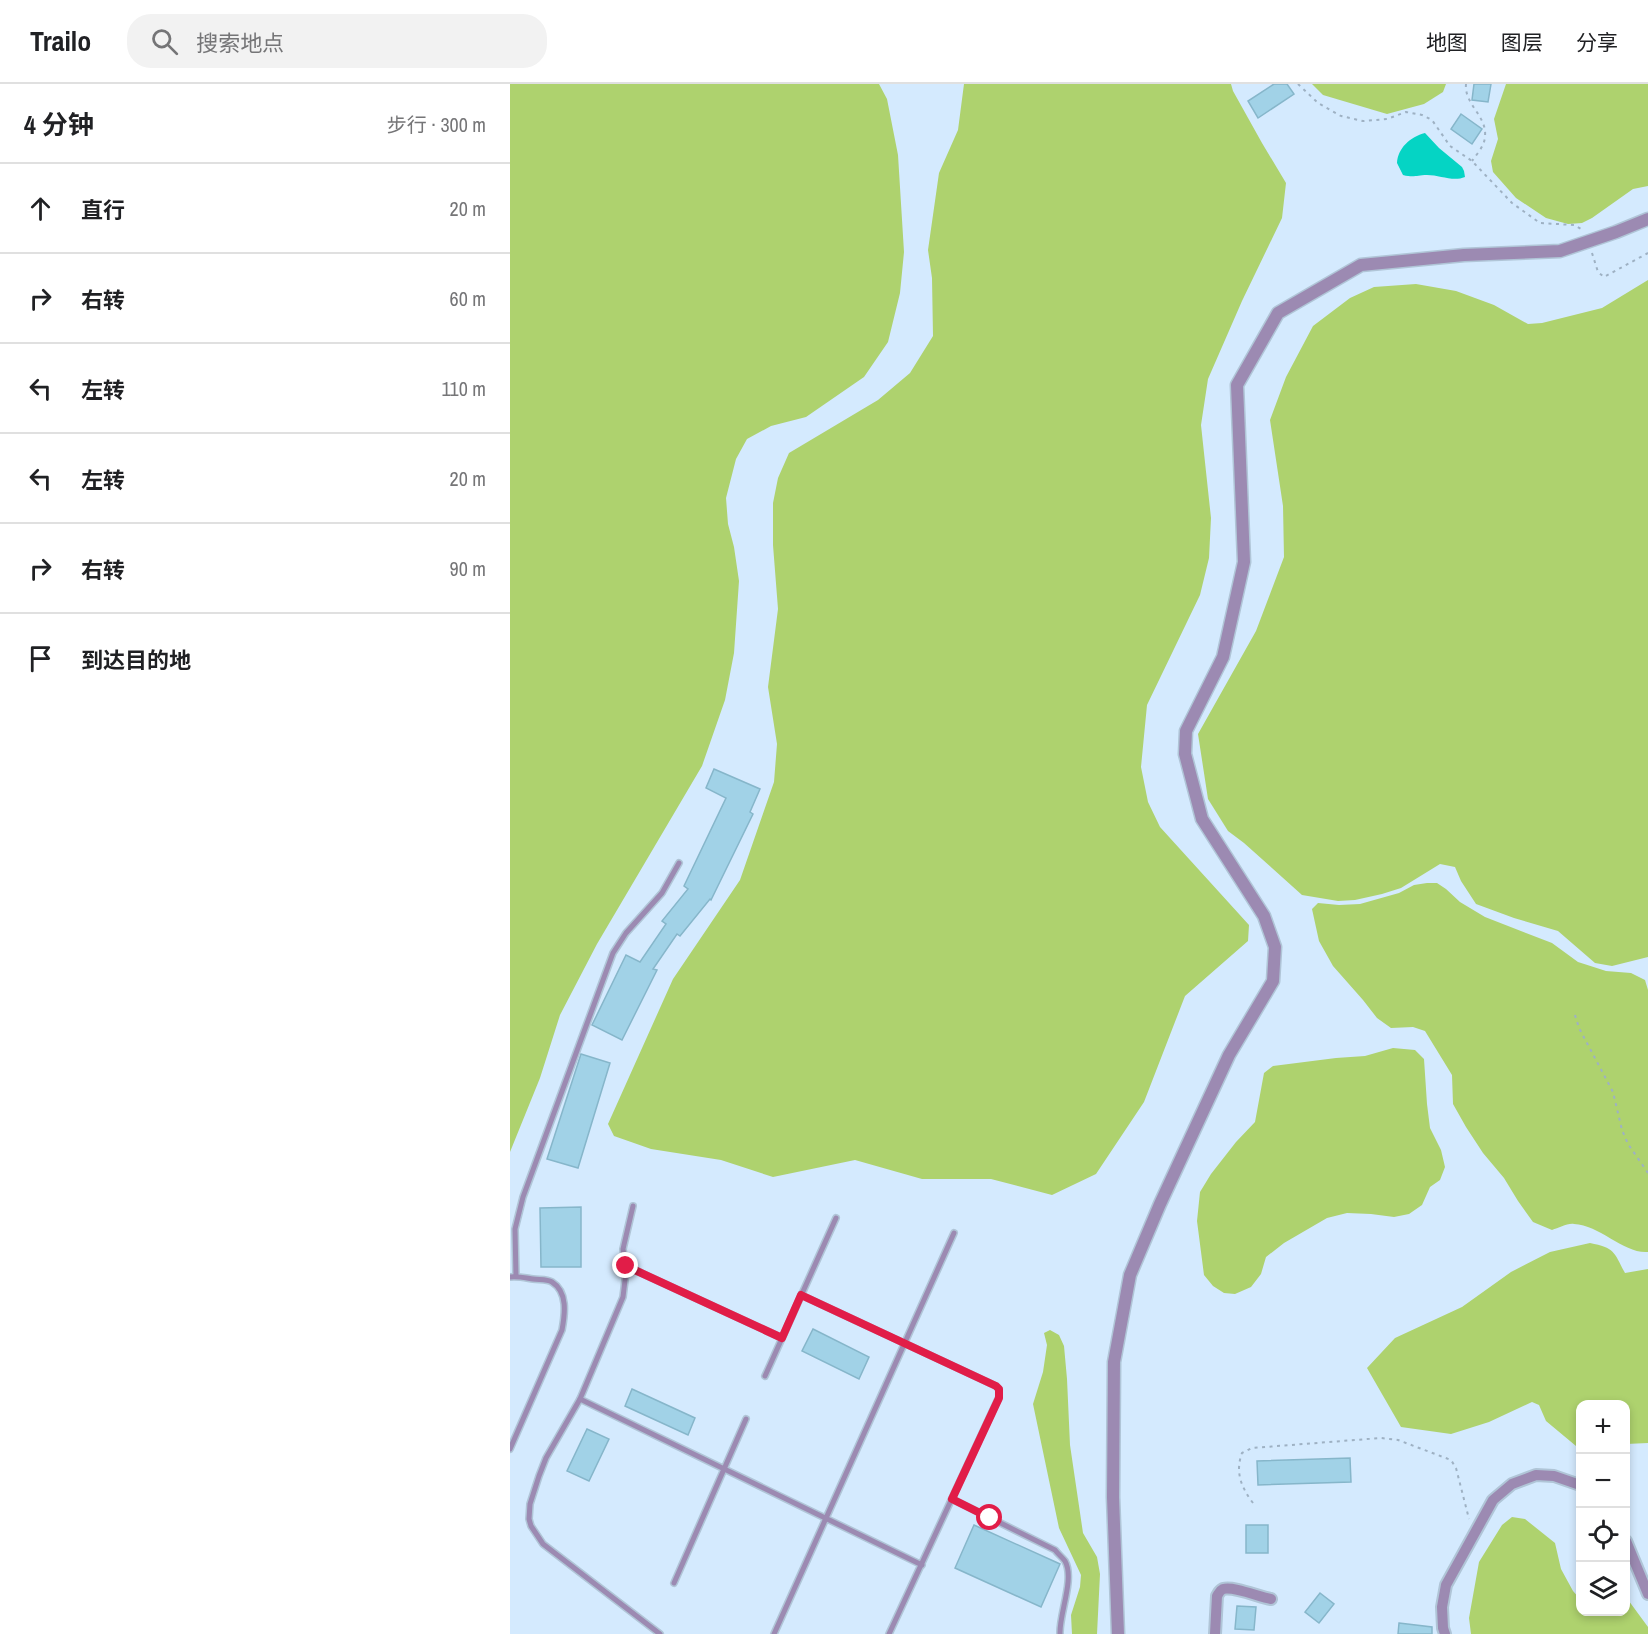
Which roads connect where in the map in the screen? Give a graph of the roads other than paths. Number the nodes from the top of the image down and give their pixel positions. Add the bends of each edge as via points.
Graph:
1 (1648, 219) edge
2 (680, 863) dead end
3 (633, 1206) dead end
4 (836, 1218) dead end
5 (954, 1233) dead end
6 (626, 1266) junction
7 (513, 1277) edge
8 (801, 1295) junction
9 (782, 1338) junction
10 (904, 1344) junction
11 (765, 1376) dead end
12 (580, 1399) junction
13 (746, 1419) dead end
14 (510, 1449) edge
15 (724, 1469) junction
16 (1576, 1483) edge
17 (952, 1499) junction
18 (826, 1518) junction
19 (1630, 1551) edge
20 (922, 1565) junction
21 (674, 1583) dead end
22 (1648, 1594) edge
23 (1271, 1599) dead end
24 (660, 1634) edge
25 (774, 1634) edge
26 (889, 1634) edge
27 (1060, 1634) edge
28 (1119, 1634) edge
29 (1215, 1634) edge
30 (1446, 1634) edge

1 - 28 street via 1560,251 1361,265 1278,313 1237,385 1244,562 1223,657 1186,731 1185,754 1202,819 1264,916 1275,947 1273,981 1229,1055 1130,1275 1114,1362 1113,1497
2 - 7 lane via 662,893 613,953 523,1197 515,1229
3 - 6 lane via 624,1238
4 - 8 lane
5 - 10 lane
6 - 9 lane
6 - 12 lane via 623,1297
7 - 14 lane via 550,1281 563,1298 565,1316
8 - 9 lane
8 - 10 lane
9 - 11 lane
10 - 17 lane via 999,1389 999,1398
10 - 18 lane
12 - 15 lane
12 - 24 lane via 539,1476 530,1504 531,1526 543,1544
13 - 15 lane
15 - 18 lane
15 - 21 lane
16 - 30 street via 1536,1475 1512,1484 1493,1500 1446,1584 1442,1607
17 - 20 lane
17 - 27 lane via 1055,1550 1065,1562 1068,1582
18 - 20 lane
18 - 25 lane
19 - 22 street
20 - 26 lane
23 - 29 street via 1223,1589 1217,1596

